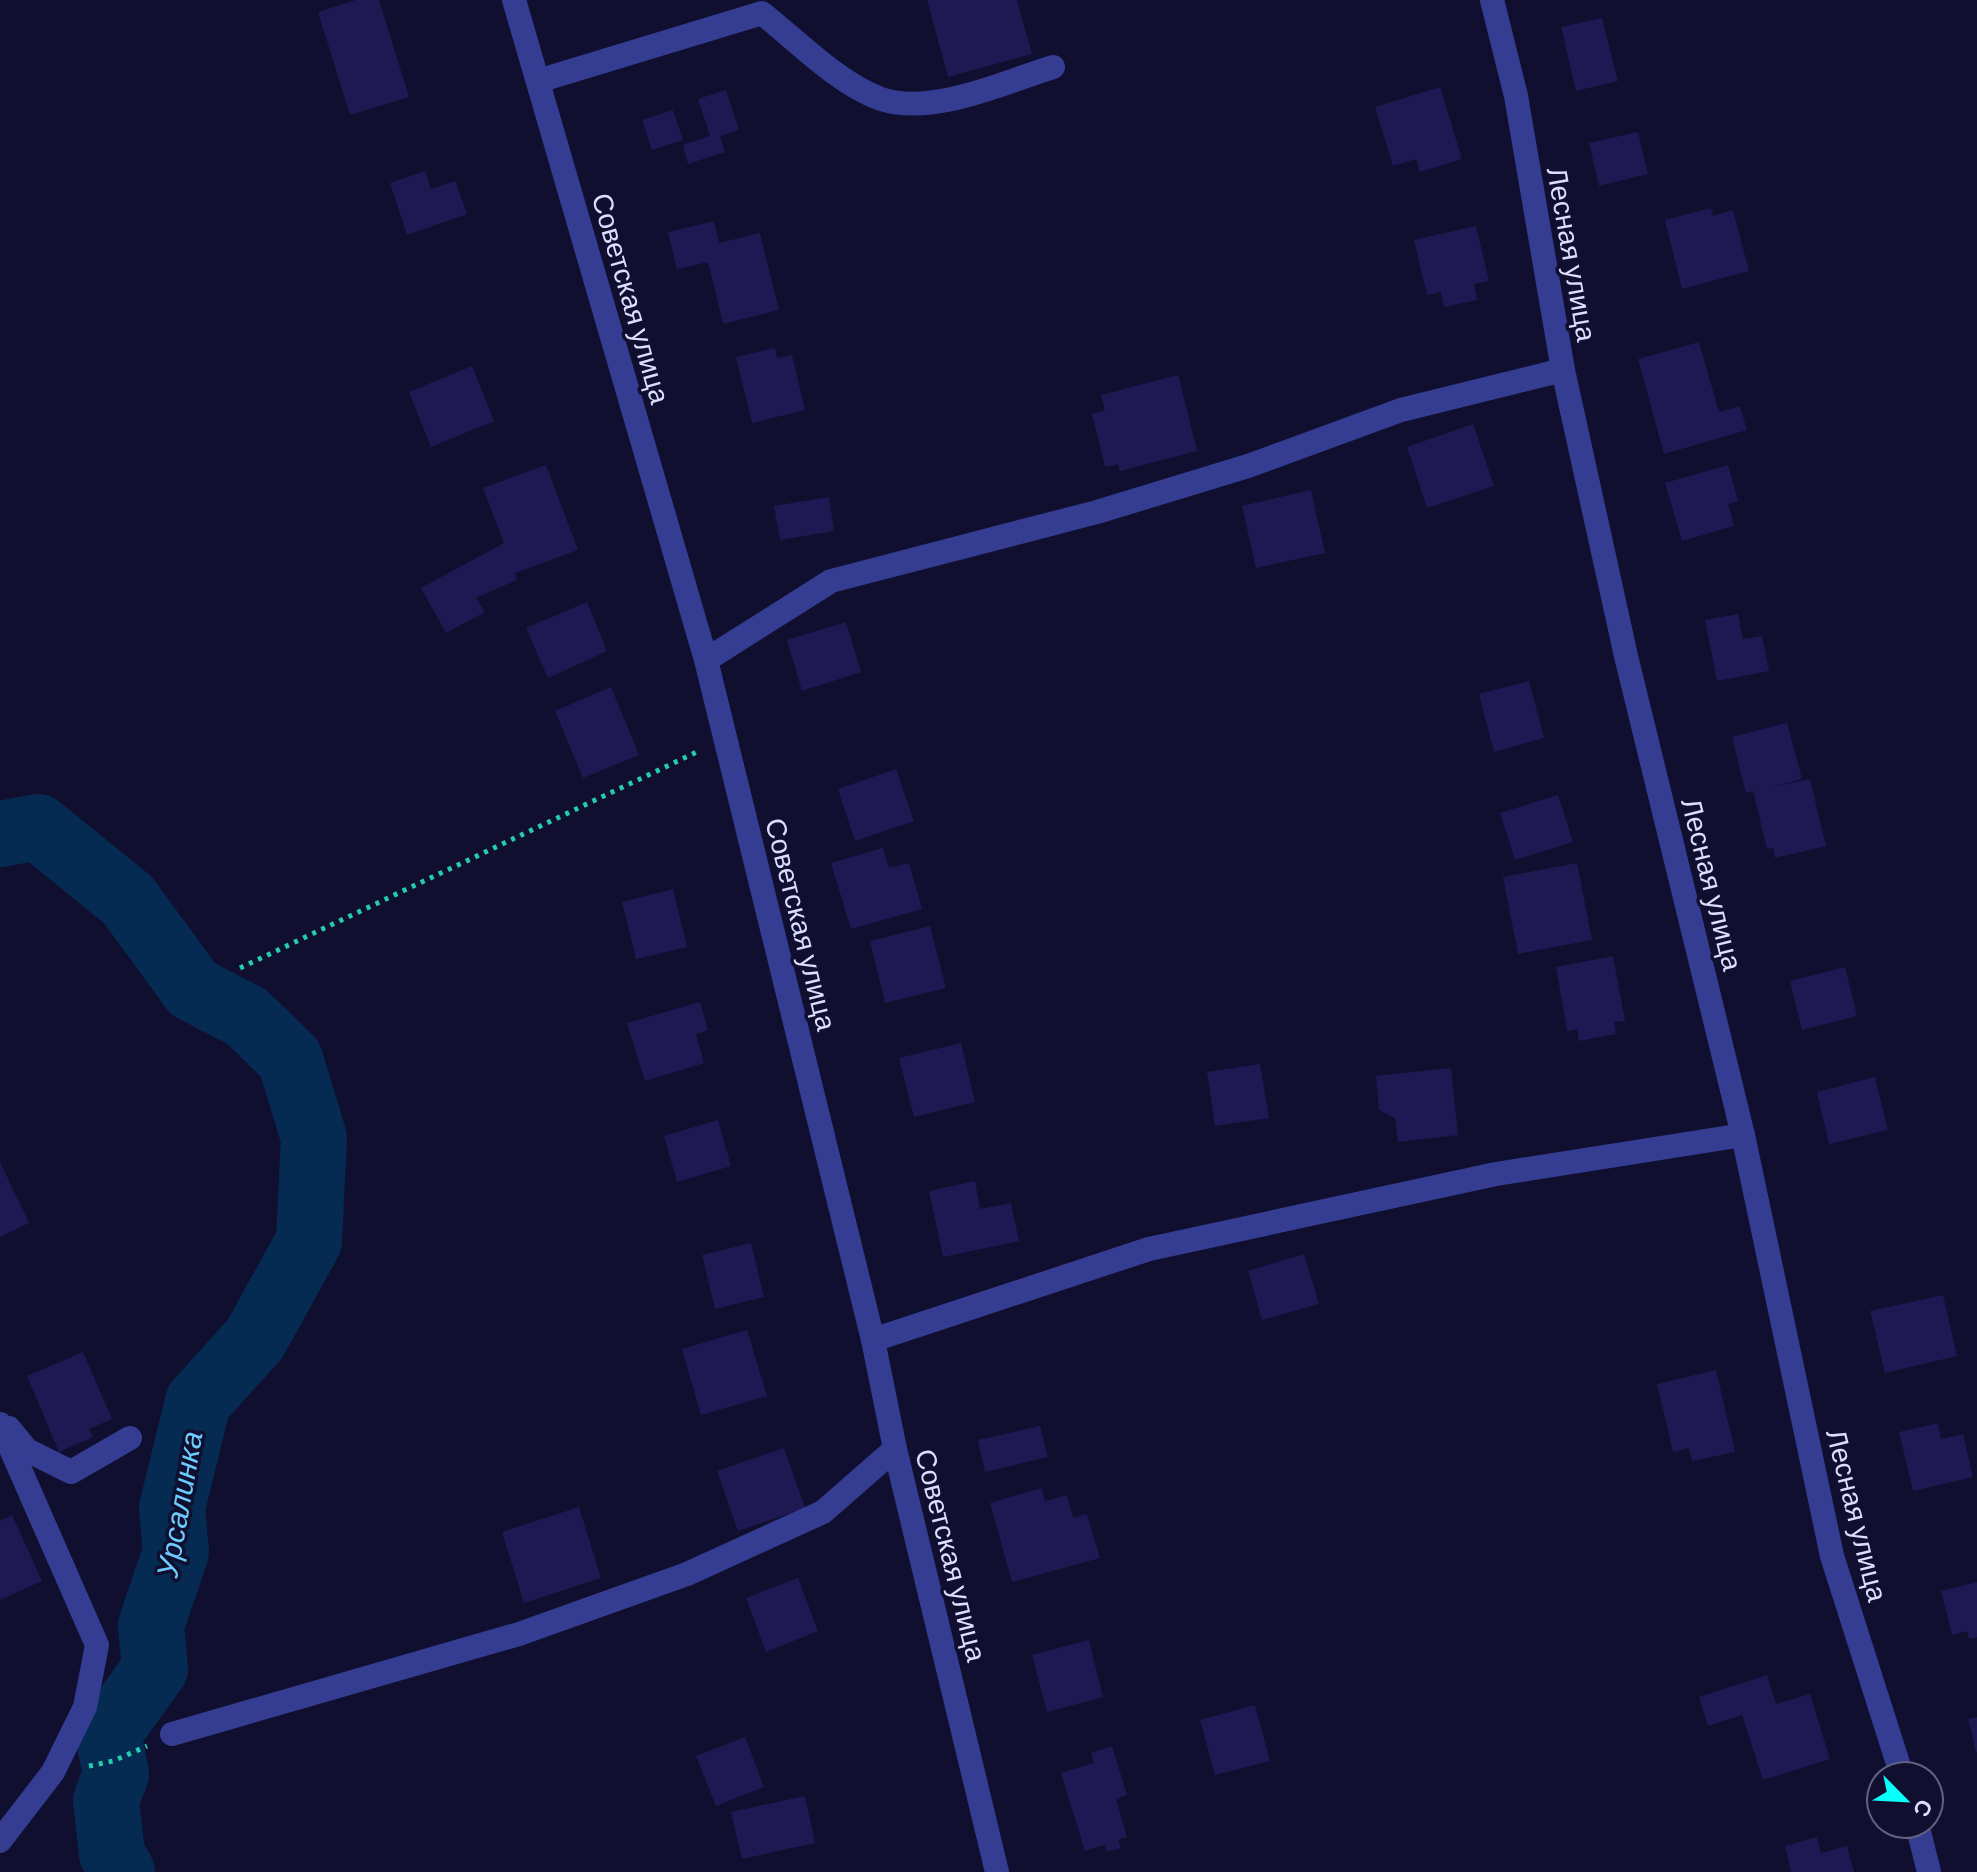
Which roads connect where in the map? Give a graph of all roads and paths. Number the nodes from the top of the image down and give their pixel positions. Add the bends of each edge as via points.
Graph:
1 (514, 0) edge
2 (1492, 0) edge
3 (1053, 67) dead end
4 (538, 81) junction
5 (1563, 370) junction
6 (706, 660) junction
7 (726, 739) junction
8 (240, 968) dead end
9 (1743, 1135) junction
10 (873, 1340) junction
11 (0, 1416) edge
12 (0, 1424) edge
13 (130, 1438) dead end
14 (895, 1449) junction
15 (172, 1734) joint
16 (1897, 1760) edge
17 (53, 1772) junction
18 (1921, 1840) edge
19 (0, 1841) edge
20 (997, 1872) edge
21 (1929, 1872) edge

1 - 4 street, Советская улица
2 - 5 street, Лесная улица via 1516,96
3 - 4 street via 946,100 882,99 839,76 762,13
4 - 6 street, Советская улица
5 - 6 street via 1401,410 1248,466 1097,512 831,581
5 - 9 street, Лесная улица via 1626,656
6 - 7 street, Советская улица
7 - 8 path
7 - 10 street, Советская улица
9 - 10 street via 1496,1174 1149,1249
9 - 16 street, Лесная улица via 1832,1556
10 - 14 street, Советская улица
11 - 13 street via 27,1450 71,1472
12 - 17 street via 97,1645 85,1707
14 - 15 street via 823,1512 687,1574 519,1634
14 - 20 street, Советская улица
15 - 17 path via 113,1761
17 - 19 street
18 - 21 street

